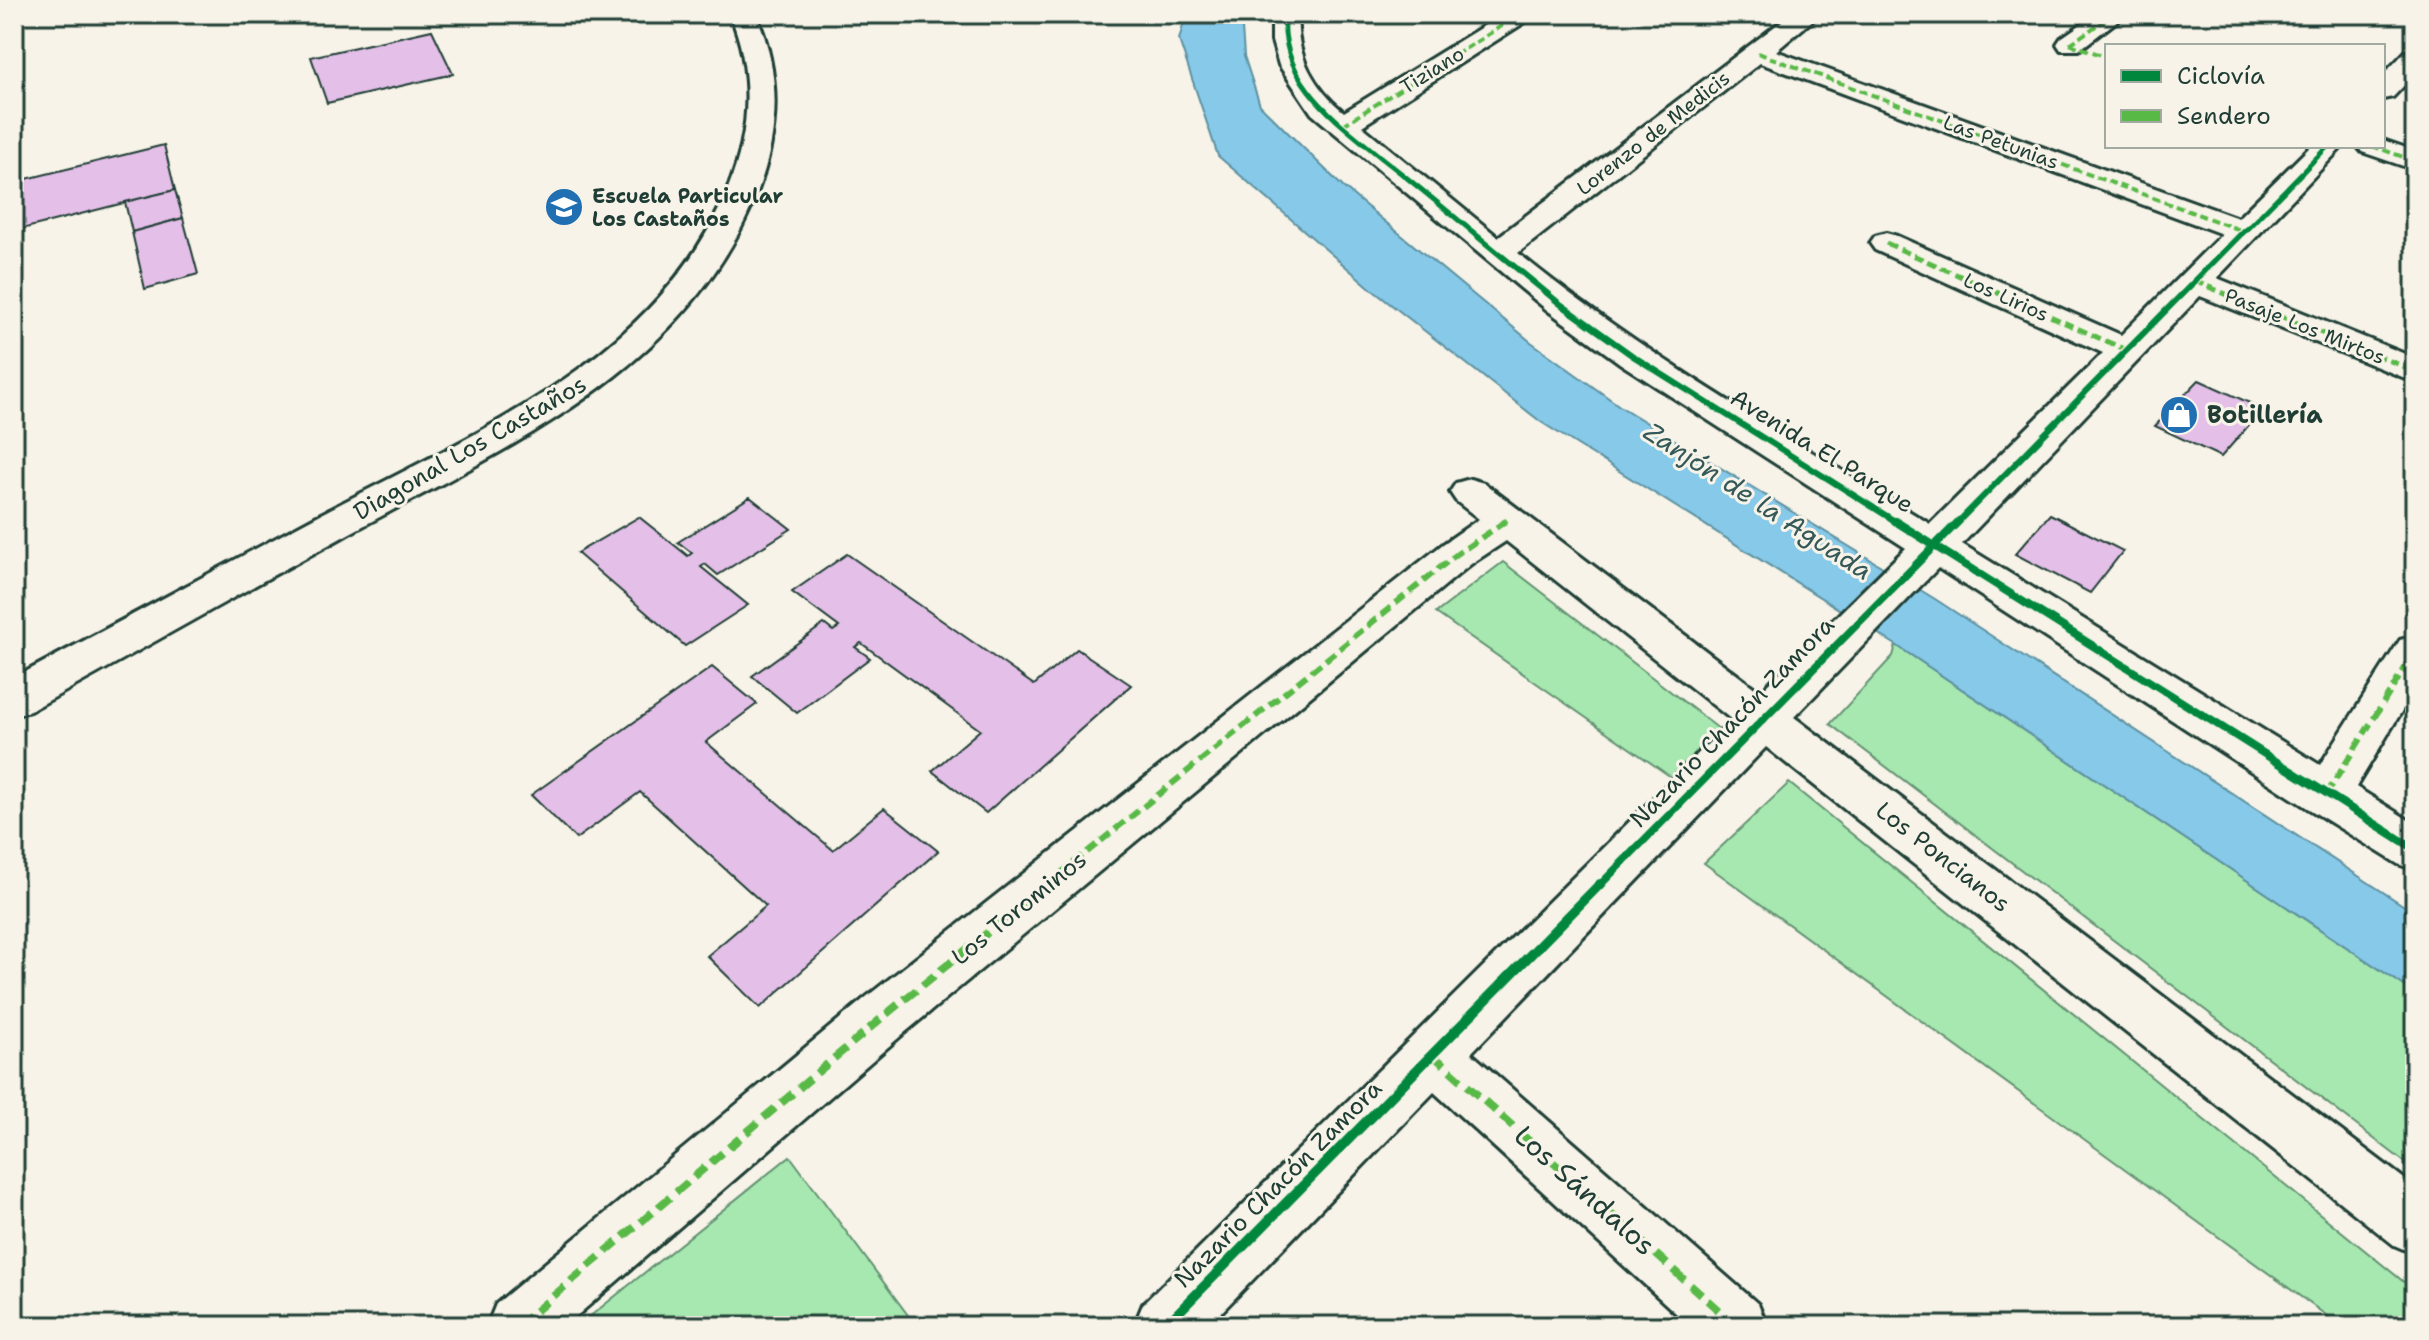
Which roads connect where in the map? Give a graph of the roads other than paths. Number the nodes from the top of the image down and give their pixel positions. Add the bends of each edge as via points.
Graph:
1 (743, 14) edge
2 (1285, 14) edge
3 (1521, 14) edge
4 (1807, 14) edge
5 (2113, 14) edge
6 (1758, 53) junction
7 (2105, 56) edge
8 (2415, 58) edge
9 (2385, 89) edge
10 (1343, 125) junction
11 (2326, 148) edge
12 (2378, 148) edge
13 (2415, 161) edge
14 (2243, 231) junction
15 (1886, 243) dead end
16 (1498, 253) junction
17 (2194, 281) junction
18 (2126, 350) junction
19 (2415, 371) edge
20 (1489, 506) joint
21 (1923, 555) junction
22 (2415, 652) edge
23 (14, 699) edge
24 (1765, 718) junction
25 (2326, 795) junction
26 (2415, 849) edge
27 (1433, 1055) junction
28 (2415, 1224) edge
29 (528, 1316) edge
30 (1165, 1326) edge
31 (1736, 1326) edge

1 - 23 street, Diagonal Los Castaños via 757,47 762,99 743,194 709,263 633,347 520,423
2 - 10 street, Avenida El Parque via 1283,35 1295,72 1322,108
3 - 10 street, Tiziano
4 - 6 street, Lorenzo de Medicis
5 - 7 street via 2070,44
6 - 14 street, Las Petunias
6 - 16 street, Lorenzo de Medicis
8 - 9 street
10 - 16 street, Avenida El Parque
11 - 14 street, Nazario Chacón Zamora
12 - 13 street
14 - 17 street, Nazario Chacón Zamora
15 - 18 street, Los Lirios
16 - 21 street, Avenida El Parque via 1633,356
17 - 18 street, Nazario Chacón Zamora
17 - 19 street, Pasaje Los Mirtos
18 - 21 street, Nazario Chacón Zamora
20 - 24 street, Los Poncianos
20 - 29 street, Los Torominos via 1457,554 884,1016
21 - 24 street, Nazario Chacón Zamora
21 - 25 street, Avenida El Parque
22 - 25 street
24 - 27 street, Nazario Chacón Zamora
24 - 28 street, Los Poncianos
25 - 26 street, Avenida El Parque
27 - 30 street, Nazario Chacón Zamora
27 - 31 street, Los Sándalos

